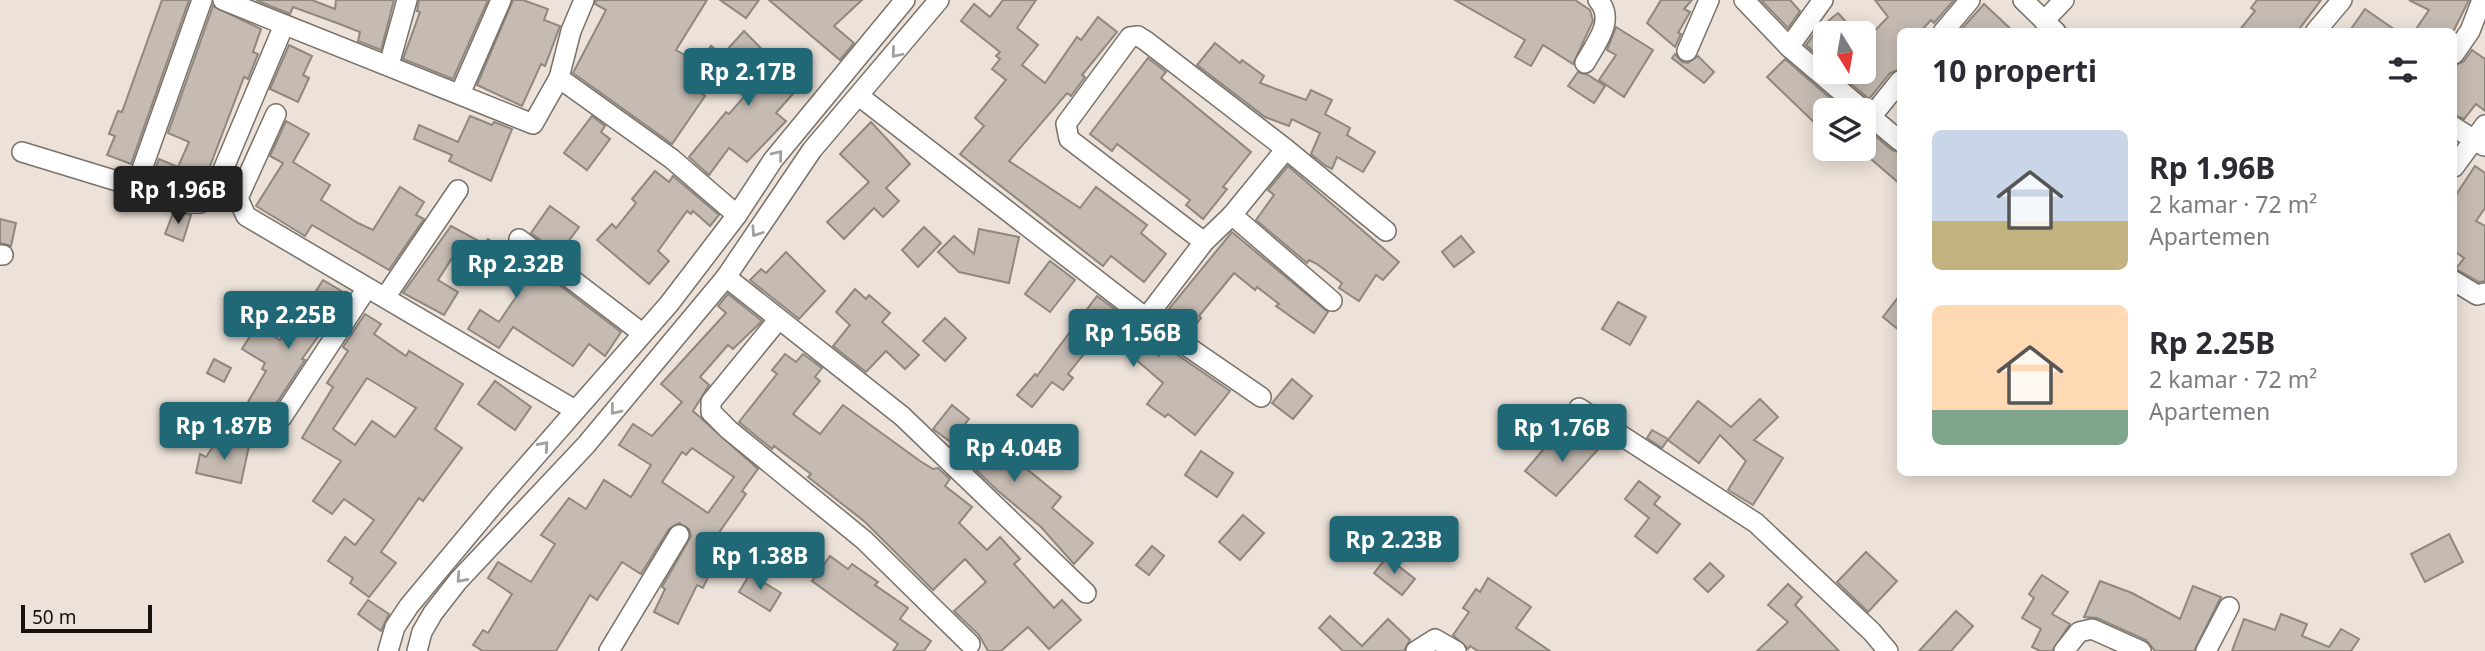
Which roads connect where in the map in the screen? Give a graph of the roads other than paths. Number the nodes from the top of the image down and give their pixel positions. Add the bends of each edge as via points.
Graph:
1 (202, 0) edge
2 (223, 0) edge
3 (407, 0) edge
4 (501, 0) edge
5 (905, 0) edge
6 (939, 0) edge
7 (1598, 0) edge
8 (1709, 0) edge
9 (1744, 0) edge
10 (1823, 0) edge
11 (1970, 0) edge
12 (2023, 0) edge
13 (2064, 0) edge
14 (2342, 0) edge
15 (2482, 0) edge
16 (577, 2) edge
17 (284, 25) junction
18 (2050, 26) edge
19 (1946, 28) edge
20 (2318, 28) edge
21 (1790, 47) junction
22 (2457, 50) edge
23 (1687, 51) dead end
24 (1585, 63) dead end
25 (389, 65) junction
26 (559, 78) junction
27 (1897, 84) edge
28 (460, 94) junction
29 (859, 96) junction
30 (1849, 98) edge
31 (821, 103) junction
32 (1876, 104) edge
33 (276, 114) dead end
34 (840, 115) junction
35 (1876, 121) edge
36 (2457, 128) edge
37 (2481, 137) edge
38 (1897, 139) edge
39 (1286, 149) junction
40 (22, 152) dead end
41 (2457, 164) edge
42 (136, 186) junction
43 (458, 190) dead end
44 (737, 215) junction
45 (1232, 215) junction
46 (1386, 231) dead end
47 (519, 239) dead end
48 (1204, 242) junction
49 (726, 277) junction
50 (2457, 283) edge
51 (367, 288) junction
52 (2485, 293) edge
53 (386, 296) junction
54 (1332, 301) dead end
55 (1146, 318) junction
56 (778, 320) junction
57 (642, 332) junction
58 (1261, 397) dead end
59 (1579, 408) dead end
60 (575, 410) junction
61 (282, 416) dead end
62 (679, 534) dead end
63 (1086, 593) dead end
64 (2229, 607) dead end
65 (970, 644) dead end
66 (388, 651) edge
67 (417, 651) edge
68 (609, 651) edge
69 (1416, 651) edge
70 (1456, 651) edge
71 (1888, 651) edge
72 (2064, 651) edge
73 (2141, 651) edge
74 (2206, 651) edge

1 - 42 street
2 - 17 street
3 - 25 street
4 - 28 street
5 - 31 street
6 -> 29 street
7 - 24 street via 1607,21
8 - 23 street
9 - 21 street
10 - 21 street
11 - 19 street
12 - 18 street
13 - 18 street
14 - 20 street
15 - 22 street
16 - 26 street
17 - 25 street
17 - 42 street via 212,196 190,203
21 - 30 street
25 - 28 street
26 - 28 street via 533,124
26 - 44 street via 672,159
27 - 32 street
29 - 34 street
29 - 55 street
31 - 34 street
44 -> 31 street via 773,160
33 - 51 street via 238,198 240,210
34 -> 49 street
35 - 38 street
36 - 37 street
37 - 41 street
39 - 45 street
39 - 46 street
39 - 48 street via 1146,41 1130,37 1066,124 1065,132
40 - 42 street
43 - 53 street
44 - 57 street
45 - 48 street
45 - 54 street
47 - 57 street
48 - 55 street
49 - 56 street
49 -> 67 street via 586,445 458,581 433,613
50 - 52 street via 2477,295
51 - 53 street
51 - 61 street
53 - 60 street
55 - 58 street
56 - 63 street via 902,416
56 - 65 street via 711,402 711,412 864,540
57 - 60 street
59 - 71 street via 1756,523
66 -> 60 street via 395,627 409,606
62 - 68 street
64 - 74 street
69 - 70 street via 1435,639
72 - 73 street via 2079,632 2092,629

